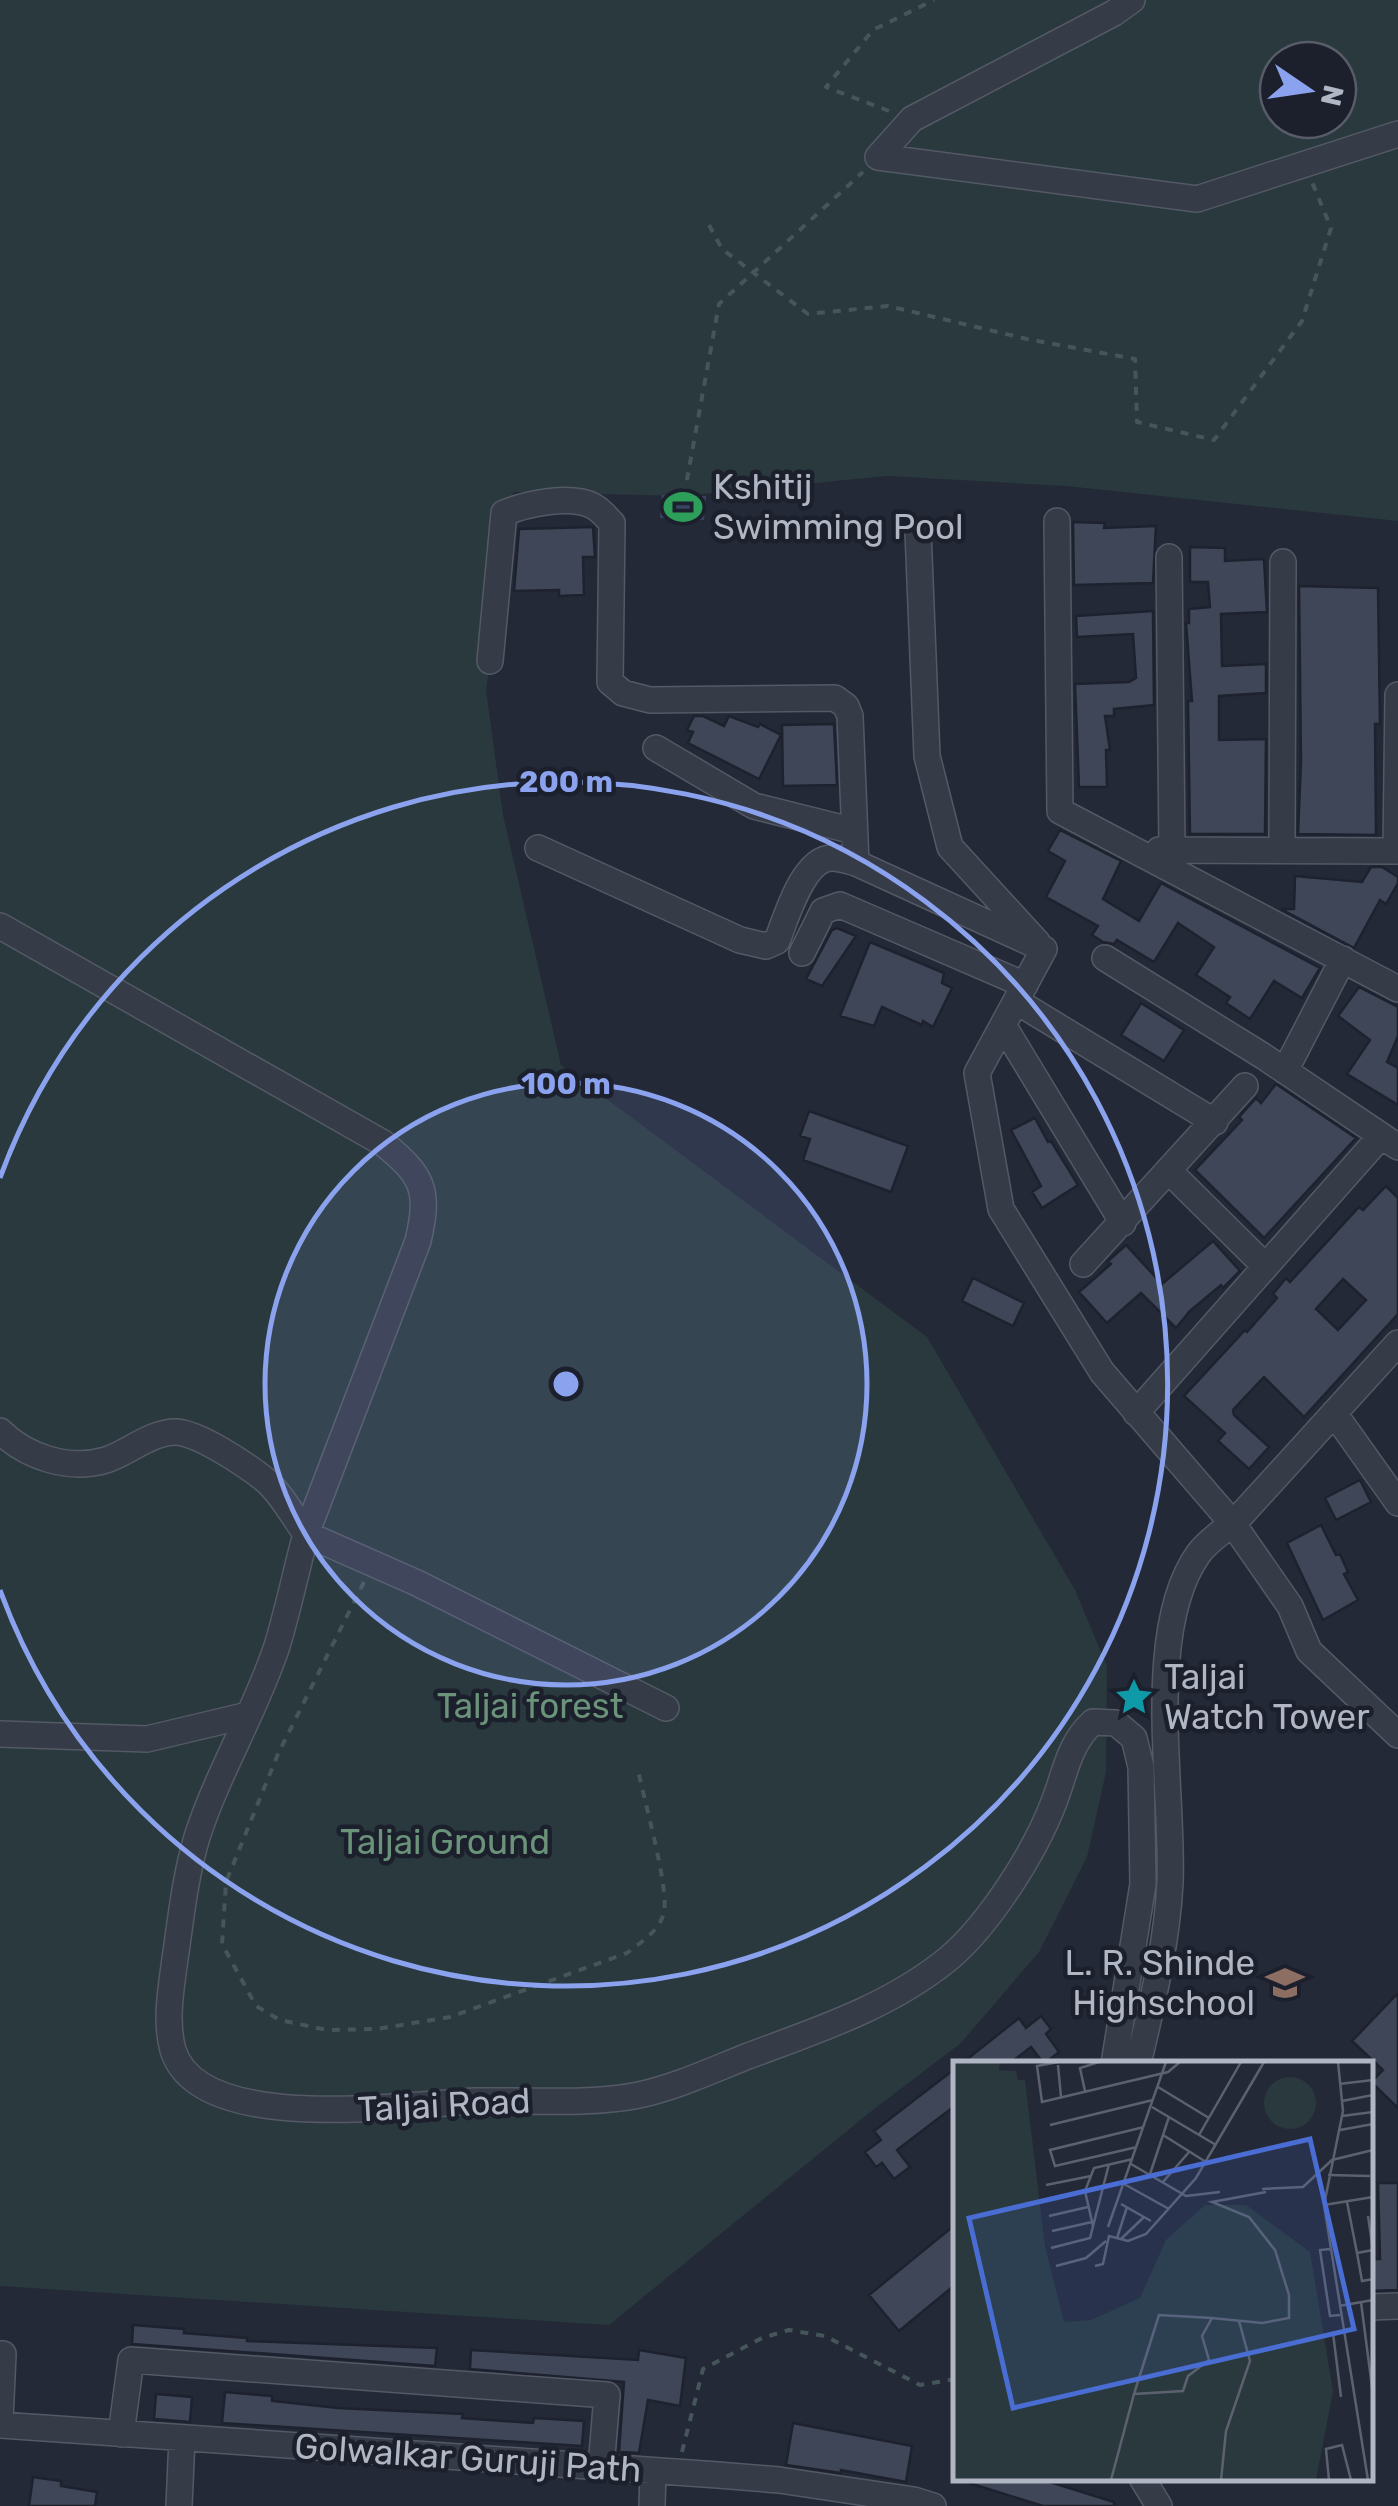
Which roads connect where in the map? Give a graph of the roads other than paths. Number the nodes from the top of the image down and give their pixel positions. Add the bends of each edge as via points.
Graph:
1 (1132, 0) edge
2 (1398, 134) edge
3 (1057, 522) dead end
4 (918, 532) dead end
5 (1168, 557) dead end
6 (1283, 562) dead end
7 (490, 661) dead end
8 (1398, 695) edge
9 (656, 748) dead end
10 (854, 831) junction
11 (538, 848) dead end
12 (1282, 848) junction
13 (1172, 849) junction
14 (1134, 850) junction
15 (1219, 850) junction
16 (1397, 850) edge
17 (856, 863) junction
18 (1209, 889) junction
19 (0, 926) edge
20 (1044, 949) junction
21 (802, 953) dead end
22 (1105, 958) dead end
23 (1343, 960) junction
24 (1398, 988) edge
25 (1020, 993) junction
26 (1003, 1025) junction
27 (1285, 1071) junction
28 (1246, 1086) dead end
29 (1215, 1122) junction
30 (1389, 1142) edge
31 (1170, 1172) junction
32 (1122, 1223) junction
33 (1083, 1264) dead end
34 (1265, 1266) junction
35 (1398, 1343) edge
36 (1136, 1413) junction
37 (1334, 1413) junction
38 (0, 1431) edge
39 (1398, 1503) edge
40 (1233, 1524) junction
41 (306, 1534) junction
42 (666, 1708) dead end
43 (248, 1715) junction
44 (0, 1734) edge
45 (1398, 1735) edge
46 (1114, 2061) edge
47 (1139, 2061) edge
48 (1398, 2306) edge
49 (1373, 2307) edge
50 (0, 2354) edge
51 (0, 2423) edge
52 (121, 2434) junction
53 (182, 2439) junction
54 (601, 2466) junction
55 (666, 2471) junction
56 (1144, 2481) edge
57 (920, 2504) edge
58 (180, 2506) edge
59 (652, 2506) edge
60 (1159, 2506) edge

1 - 2 street via 912,119 878,158 1197,199
3 - 14 street via 1060,811
4 - 20 street via 928,756 950,846
5 - 13 street
6 - 12 street
7 - 10 street via 504,513 572,500 590,504 612,523 610,682 650,700 835,698 850,716
8 - 16 street
9 - 10 street via 754,806
10 - 17 street
11 - 17 street via 766,946 777,941 806,872 820,860
12 - 15 street
12 - 16 street
13 - 14 street
13 - 15 street
14 - 18 street
15 - 18 street
17 - 20 street
18 - 23 street
19 - 41 street, Taljai Road via 383,1142 413,1168 425,1212 418,1241
20 - 25 street
21 - 25 street via 823,911 840,905
22 - 27 street
23 - 24 street
23 - 27 street
25 - 26 street
25 - 29 street
26 - 32 street
26 - 36 street via 977,1074 1001,1209 1102,1372
27 - 30 street
28 - 29 street
29 - 31 street
30 - 34 street
31 - 32 street
31 - 34 street
32 - 33 street
34 - 36 street
35 - 37 street
36 - 40 street
37 - 39 street
37 - 40 street
38 - 41 street via 41,1458 75,1464 105,1460 174,1432 198,1437 265,1480
40 - 45 street via 1290,1606 1309,1651
40 - 47 street via 1199,1552 1170,1626 1170,1880 1162,1958
41 - 42 street
41 - 43 street, Taljai Road via 276,1648
43 - 44 street via 147,1739
43 - 46 street, Taljai Road via 198,1834 171,1987 173,2049 183,2071 229,2097 342,2112 637,2095 865,2012 950,1957 987,1917 1029,1851 1081,1733 1093,1722 1116,1723 1134,1738 1141,1766 1144,1884
48 - 49 street
50 - 51 street
51 - 52 street, Golwalkar Guruji Path
52 - 53 street, Golwalkar Guruji Path
52 - 54 street via 131,2360 607,2394
53 - 54 street, Golwalkar Guruji Path
53 - 58 street
54 - 55 street, Golwalkar Guruji Path
55 - 57 street, Golwalkar Guruji Path via 779,2480
55 - 59 street
56 - 60 street

